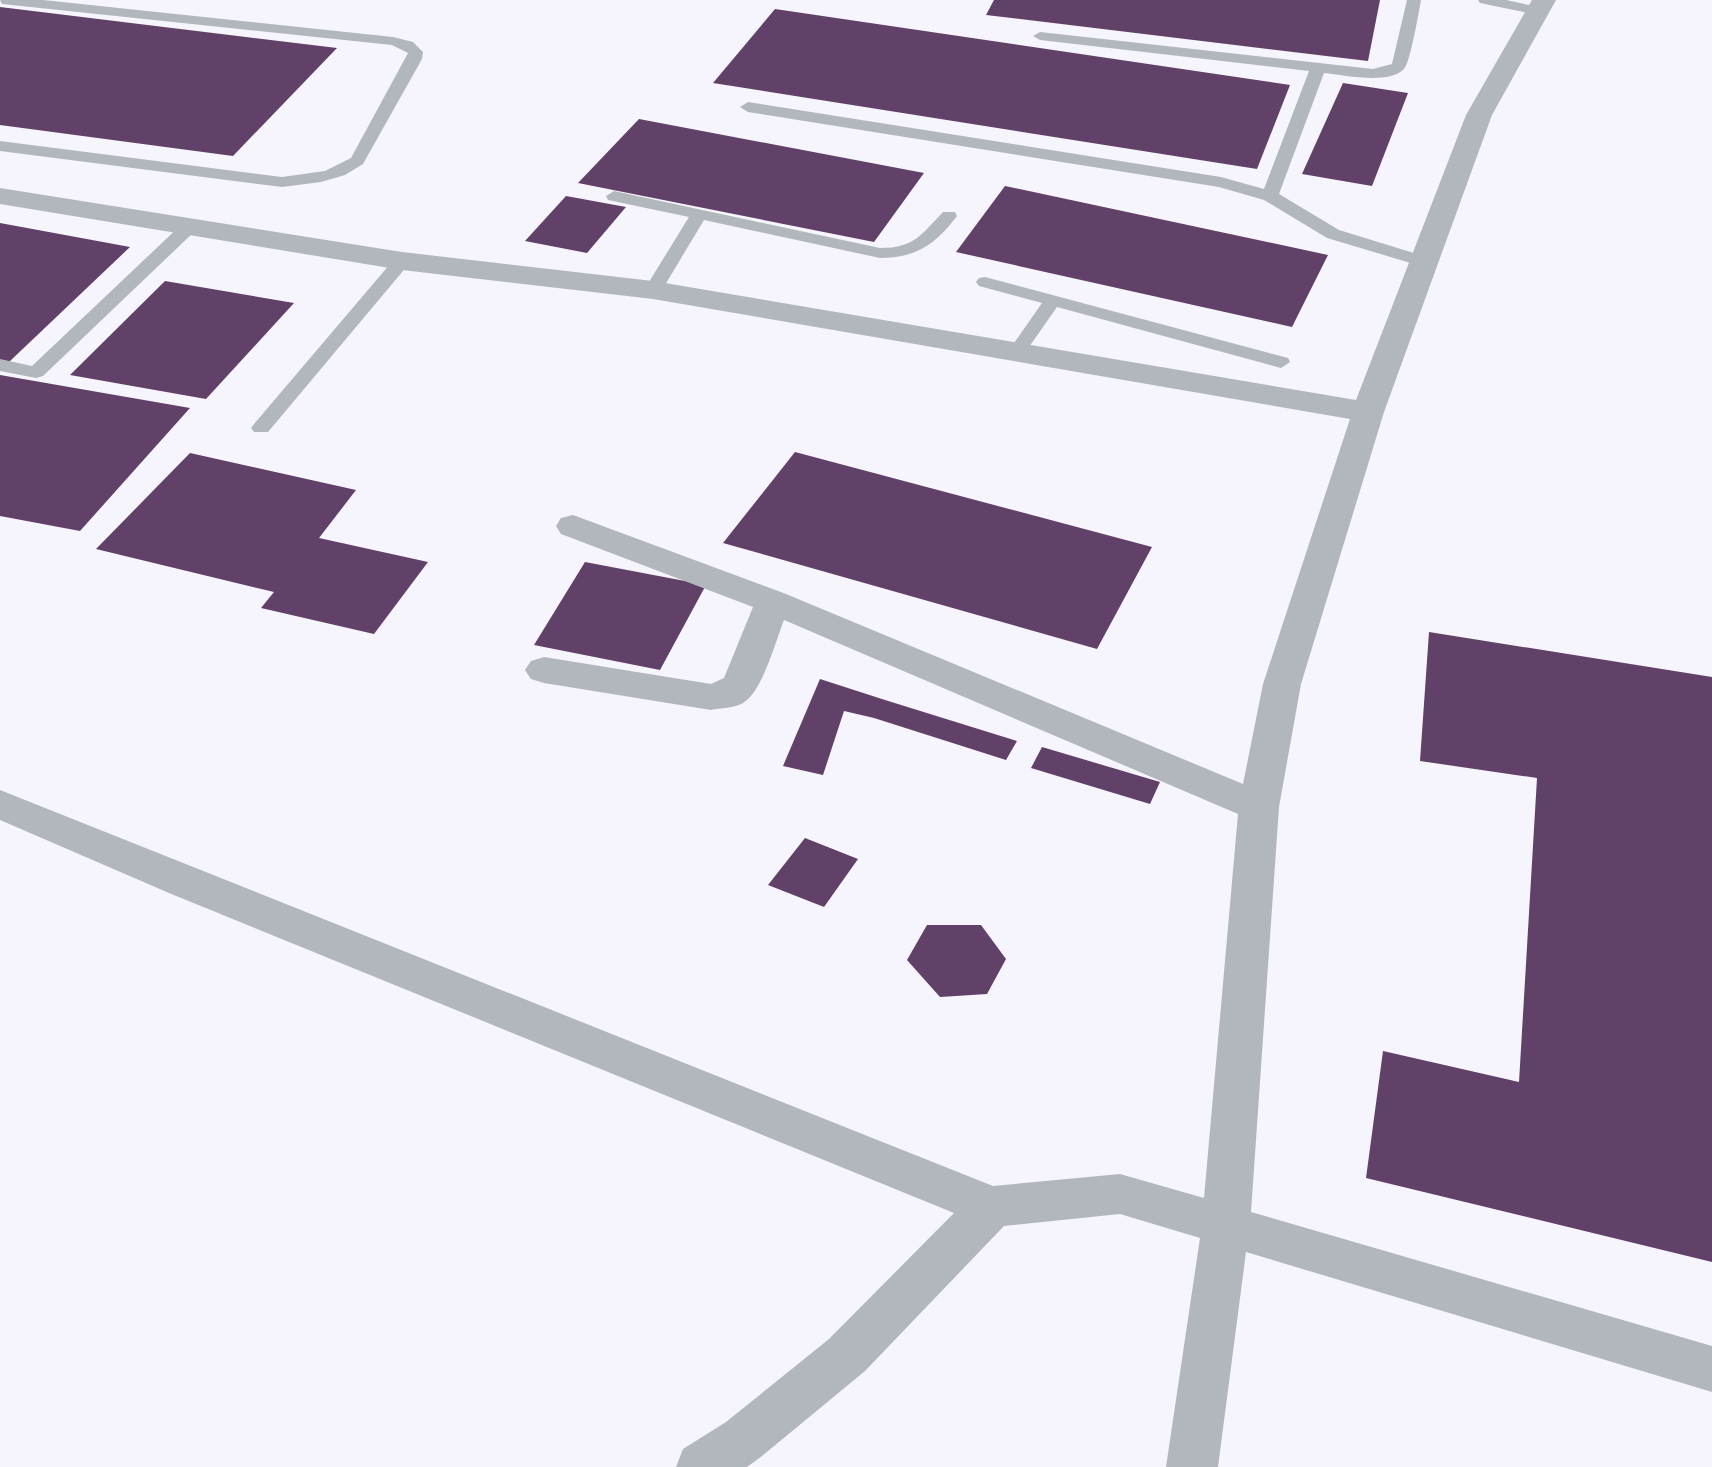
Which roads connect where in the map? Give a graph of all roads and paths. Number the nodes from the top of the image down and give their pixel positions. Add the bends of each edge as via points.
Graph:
1 (2, 0) edge
2 (1414, 0) edge
3 (1485, 0) edge
4 (1541, 5) edge
5 (1040, 36) dead end
6 (1318, 68) junction
7 (748, 107) dead end
8 (0, 146) edge
9 (0, 196) edge
10 (614, 196) dead end
11 (1270, 196) junction
12 (699, 214) junction
13 (949, 216) dead end
14 (189, 227) junction
15 (402, 261) junction
16 (1424, 262) junction
17 (985, 282) dead end
18 (653, 290) junction
19 (1053, 300) junction
20 (1016, 353) junction
21 (1281, 362) dead end
22 (0, 365) edge
23 (1368, 412) junction
24 (261, 428) dead end
25 (573, 526) dead end
26 (773, 602) junction
27 (544, 670) dead end
28 (0, 804) edge
29 (1259, 807) junction
30 (992, 1207) junction
31 (1226, 1224) junction
32 (1712, 1369) edge
33 (702, 1467) edge
34 (1192, 1467) edge

1 - 8 lane via 393,41 416,52 357,161 342,173 312,180 282,181
2 - 6 lane via 1398,66 1391,71 1373,74
3 - 4 lane
4 - 16 street via 1479,115
5 - 6 lane
6 - 11 lane
7 - 11 lane via 1177,173
9 - 14 street
10 - 12 lane
11 - 16 lane via 1333,234
12 - 13 lane via 900,254 916,250
12 - 18 lane
14 - 15 street
14 - 22 lane via 36,372
15 - 18 street
15 - 24 lane
16 - 23 street
17 - 19 lane
18 - 20 street
19 - 20 lane
19 - 21 lane
20 - 23 street
23 - 29 street via 1282,684
25 - 26 street
26 - 27 street via 740,685 729,694 711,697
26 - 29 street
28 - 30 street
29 - 31 street
30 - 31 street via 1120,1194
30 - 33 street via 847,1355 744,1439
31 - 32 street
31 - 34 street

